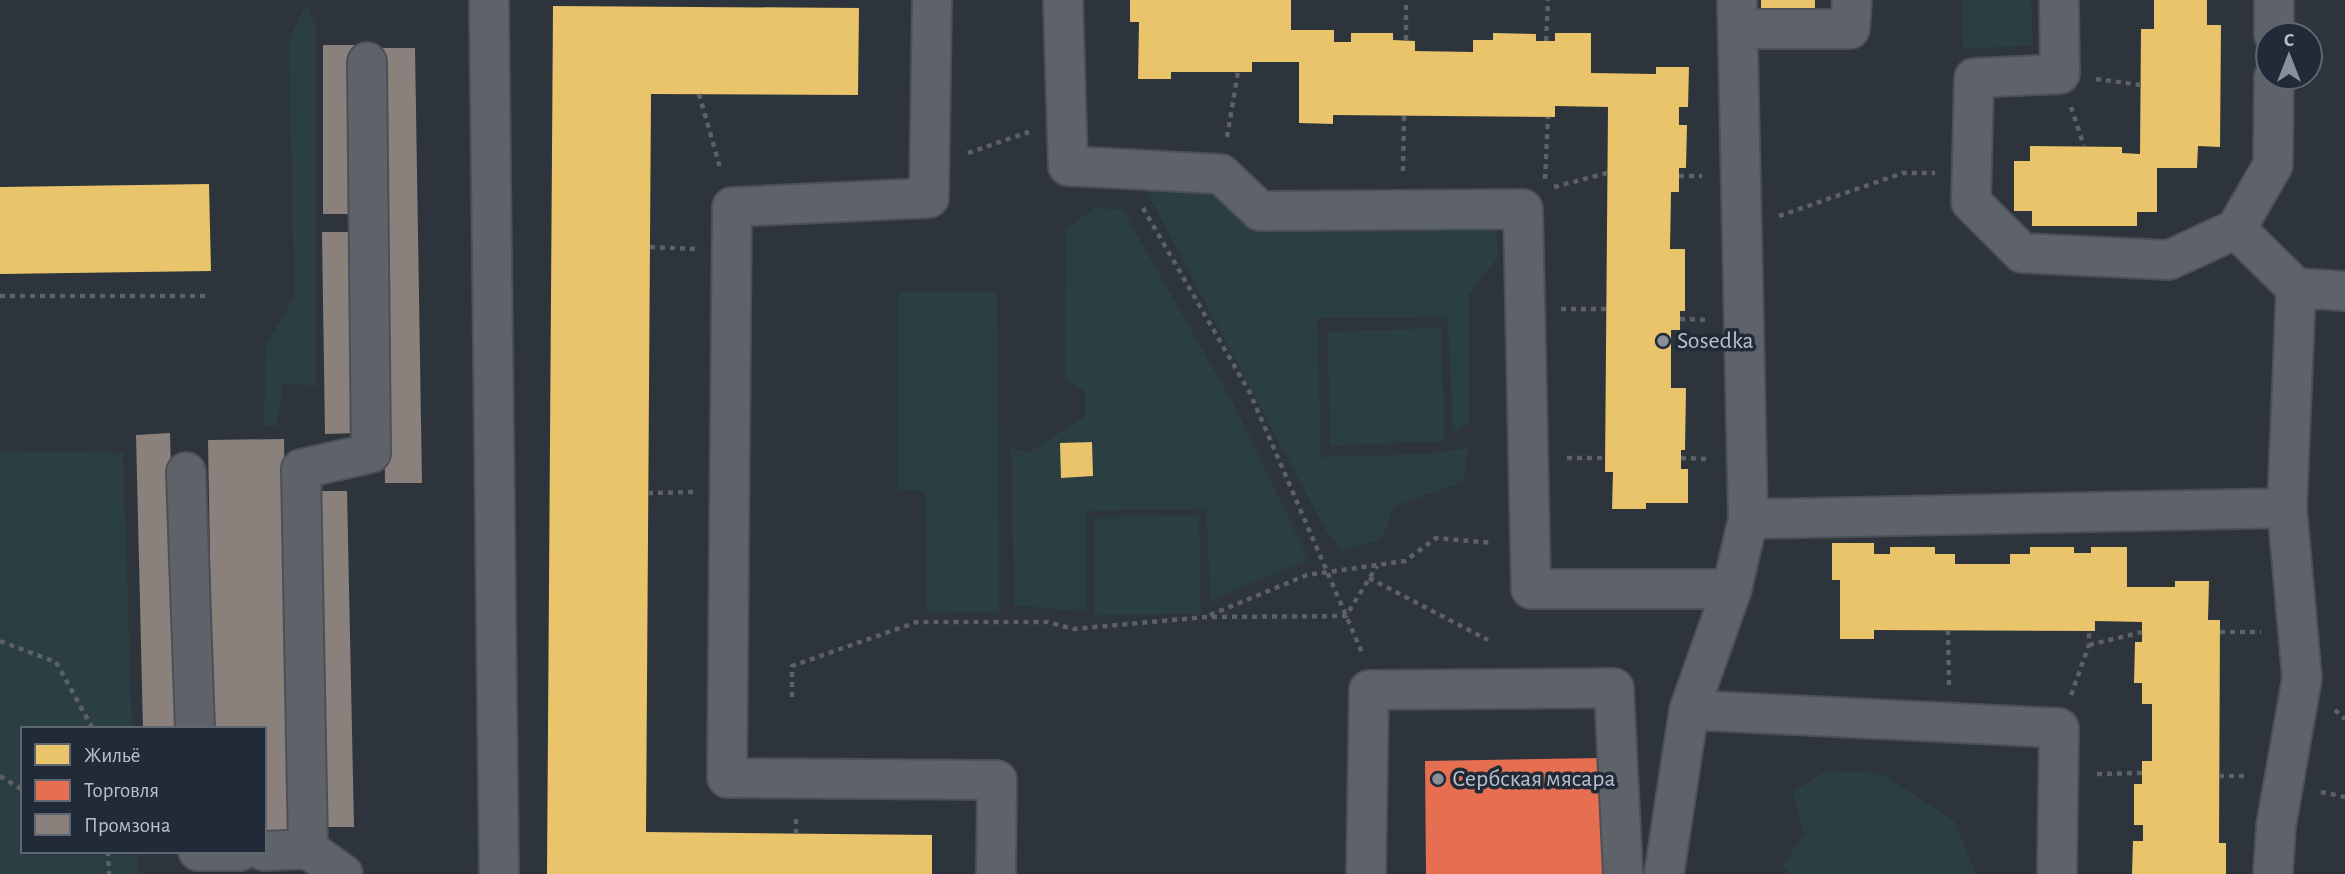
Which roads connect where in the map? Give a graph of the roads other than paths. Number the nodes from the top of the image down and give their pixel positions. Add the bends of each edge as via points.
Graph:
1 (489, 0) edge
2 (932, 0) edge
3 (1063, 0) edge
4 (1852, 0) edge
5 (2059, 0) edge
6 (2274, 0) edge
7 (1738, 15) edge
8 (2274, 21) edge
9 (367, 62) dead end
10 (2274, 91) edge
11 (2236, 229) junction
12 (2296, 288) junction
13 (2345, 291) edge
14 (186, 472) dead end
15 (2287, 508) junction
16 (1748, 519) junction
17 (1732, 589) junction
18 (1689, 710) junction
19 (195, 727) edge
20 (308, 849) junction
21 (266, 850) edge
22 (343, 874) edge
23 (499, 874) edge
24 (996, 874) edge
25 (1366, 874) edge
26 (1623, 874) edge
27 (1664, 874) edge
28 (2057, 874) edge
29 (2273, 874) edge

1 - 23 lane
2 - 24 lane via 929,198 732,207 727,778 997,780
3 - 17 lane via 1068,166 1222,174 1260,211 1523,209 1531,589
4 - 7 lane via 1850,29
5 - 11 lane via 2060,74 1974,78 1971,202 2022,253 2169,260
6 - 8 lane
7 - 16 lane
9 - 20 lane via 371,453 302,469
10 - 11 lane via 2273,165
11 - 12 lane
12 - 13 lane
12 - 15 lane
14 - 19 lane
15 - 16 lane
15 - 29 lane via 2302,678
16 - 17 lane
17 - 18 lane
18 - 27 lane
18 - 28 lane via 2059,728
20 - 21 lane
20 - 22 lane
25 - 26 lane via 1369,690 1614,688

